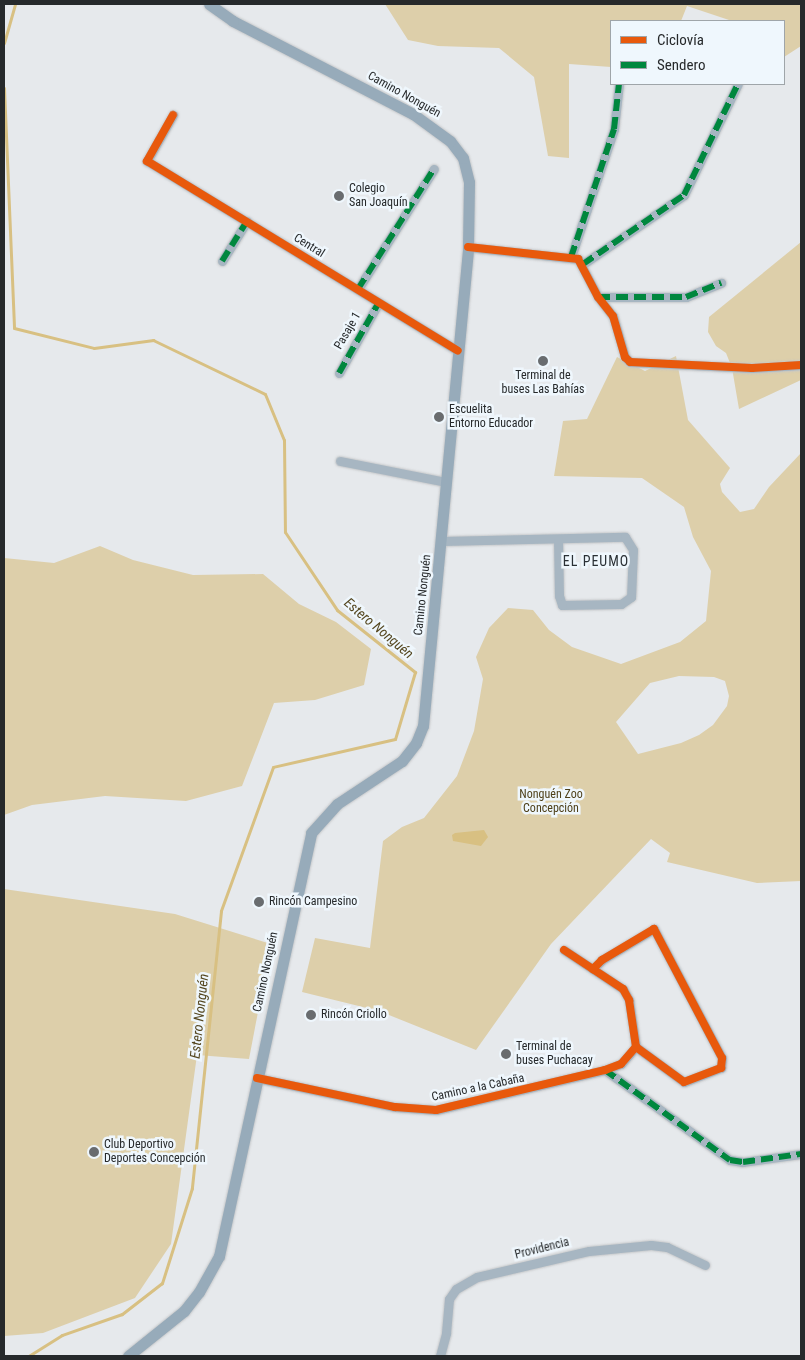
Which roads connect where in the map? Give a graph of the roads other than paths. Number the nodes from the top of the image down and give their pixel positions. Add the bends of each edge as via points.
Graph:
1 (209, 4) edge
2 (619, 85) edge
3 (738, 85) edge
4 (173, 115) dead end
5 (434, 169) dead end
6 (247, 222) junction
7 (468, 247) junction
8 (571, 257) junction
9 (222, 260) dead end
10 (583, 264) junction
11 (722, 283) dead end
12 (358, 290) junction
13 (598, 297) junction
14 (379, 302) junction
15 (458, 351) junction
16 (801, 365) edge
17 (339, 373) dead end
18 (340, 461) dead end
19 (446, 482) junction
20 (558, 539) junction
21 (442, 541) junction
22 (564, 950) dead end
23 (593, 969) junction
24 (636, 1047) junction
25 (606, 1070) junction
26 (257, 1078) junction
27 (801, 1154) edge
28 (705, 1265) dead end
29 (128, 1356) edge
30 (440, 1356) edge

1 - 7 main road, Camino Nonguén via 233,20 413,114 450,141 462,158 469,182
2 - 8 street via 614,128
3 - 10 street via 684,195
4 - 6 street, Central via 147,161
5 - 12 street
6 - 9 street
6 - 12 street, Central
7 - 8 street
7 - 15 main road, Camino Nonguén
8 - 10 street
10 - 13 street
11 - 13 street via 686,297
12 - 14 street, Central
13 - 16 street via 613,316 625,357 630,362 752,368
14 - 15 street, Central
14 - 17 street, Pasaje 1
15 - 19 main road, Camino Nonguén
18 - 19 street
19 - 21 main road, Camino Nonguén
20 - 20 street via 559,596 562,604 621,604 631,597 633,550 626,538
20 - 21 street
21 - 26 main road, Camino Nonguén via 425,717 420,734 402,761 337,804 311,833
22 - 23 street
23 - 24 street via 626,994
23 - 24 street via 602,960 654,929 723,1063 721,1068 684,1082
24 - 25 street, Camino a la Cabaña via 621,1064
25 - 26 street, Camino a la Cabaña via 457,1107 425,1110
25 - 27 street via 730,1160 743,1162
26 - 29 main road, Camino Nonguén via 226,1230 212,1270 176,1320
28 - 30 street, Providencia via 668,1248 651,1245 589,1251 477,1277 456,1289 449,1299

